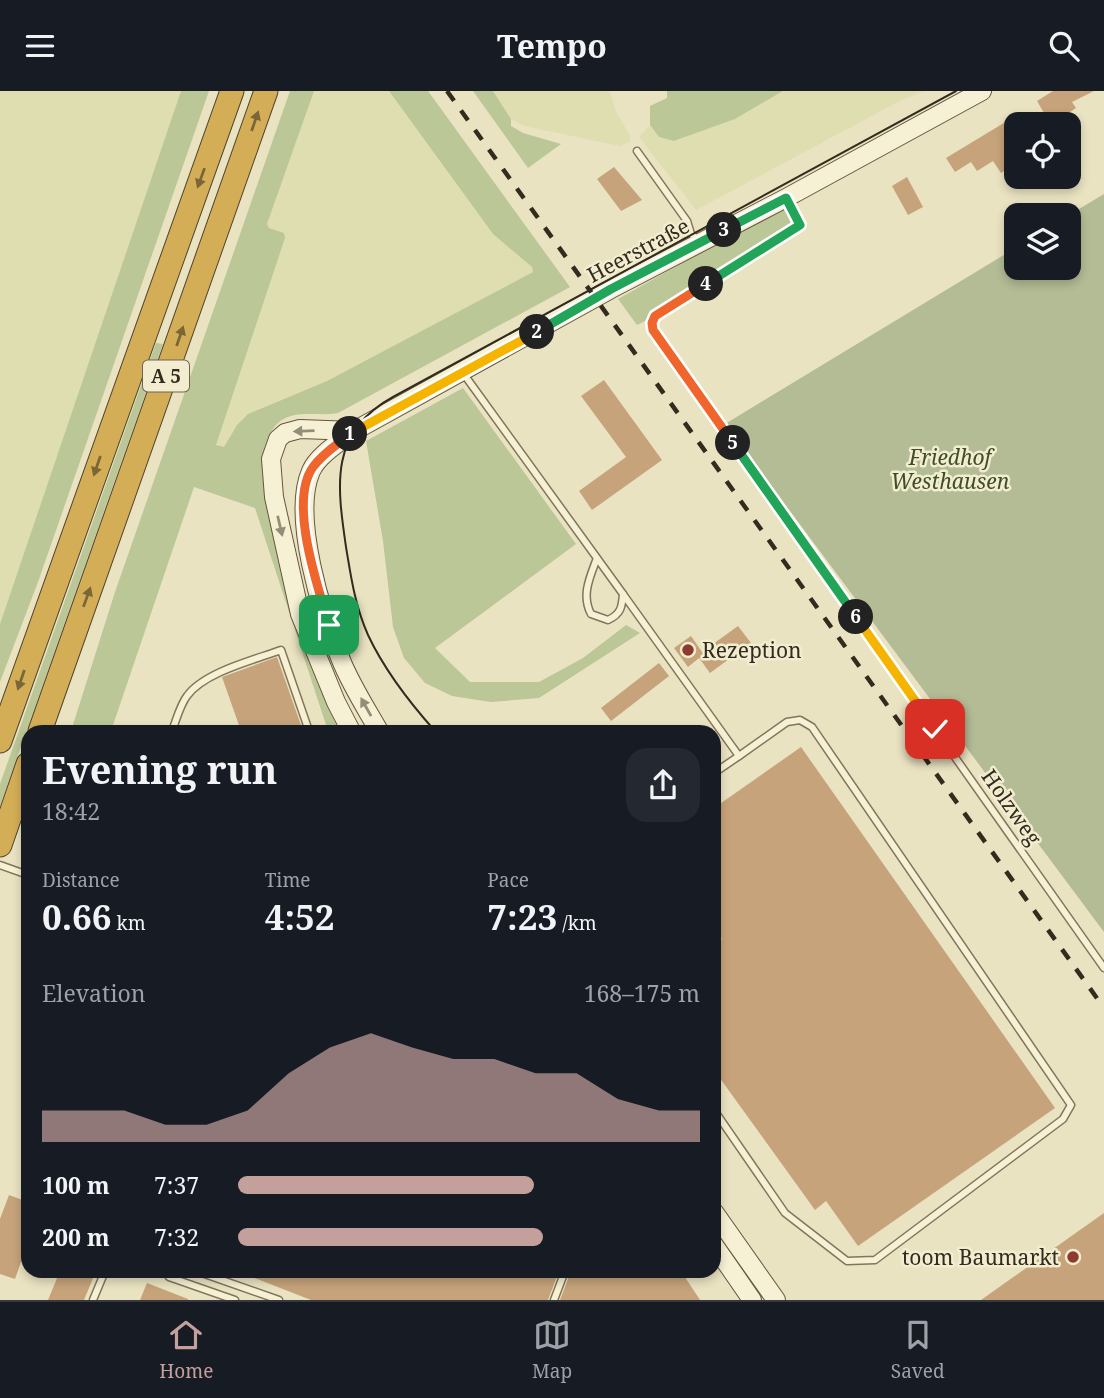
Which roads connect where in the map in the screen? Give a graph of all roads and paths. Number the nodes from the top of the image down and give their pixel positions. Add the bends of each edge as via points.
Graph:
1 (232, 91) edge
2 (266, 91) edge
3 (982, 91) edge
4 (637, 151) dead end
5 (786, 198) junction
6 (701, 242) junction
7 (463, 373) junction
8 (354, 431) junction
9 (597, 558) junction
10 (623, 594) junction
11 (42, 725) edge
12 (175, 725) edge
13 (308, 725) edge
14 (348, 725) edge
15 (376, 725) edge
16 (717, 725) edge
17 (721, 731) edge
18 (0, 741) edge
19 (739, 756) junction
20 (721, 768) edge
21 (21, 784) edge
22 (0, 845) edge
23 (0, 865) edge
24 (21, 872) edge
25 (1104, 968) edge
26 (721, 1120) edge
27 (721, 1222) edge
28 (721, 1255) edge
29 (102, 1278) edge
30 (172, 1278) edge
31 (216, 1278) edge
32 (562, 1278) edge
33 (93, 1300) edge
34 (235, 1300) edge
35 (279, 1300) edge
36 (554, 1300) edge
37 (752, 1300) edge
38 (776, 1300) edge

1 -> 18 highway, A 5
11 -> 2 highway, A 5
3 - 5 main road, Heerstraße
4 - 6 lane via 687,221 691,234
5 - 6 main road, Heerstraße
5 - 25 lane, Holzweg via 800,225 655,316 653,330
6 - 7 main road, Heerstraße
7 - 8 main road, Heerstraße
7 - 9 lane
8 -> 14 main road via 300,429 285,433 271,459 274,497 300,614
15 -> 8 main road, Heerstraße via 341,661 316,579 304,517 303,501 312,468
9 - 10 lane
9 - 10 lane via 586,597 591,614 608,620 617,616
10 - 16 lane
12 - 13 lane via 187,696 202,683 281,650
17 - 19 lane
19 - 20 lane
19 - 26 lane via 788,722 800,720 812,727 1071,1105 1063,1119 875,1260 847,1261 785,1213
21 - 22 highway
23 - 24 lane
27 - 38 main road
28 - 37 main road
29 - 33 lane
30 - 34 lane
31 - 35 lane
32 - 36 lane

